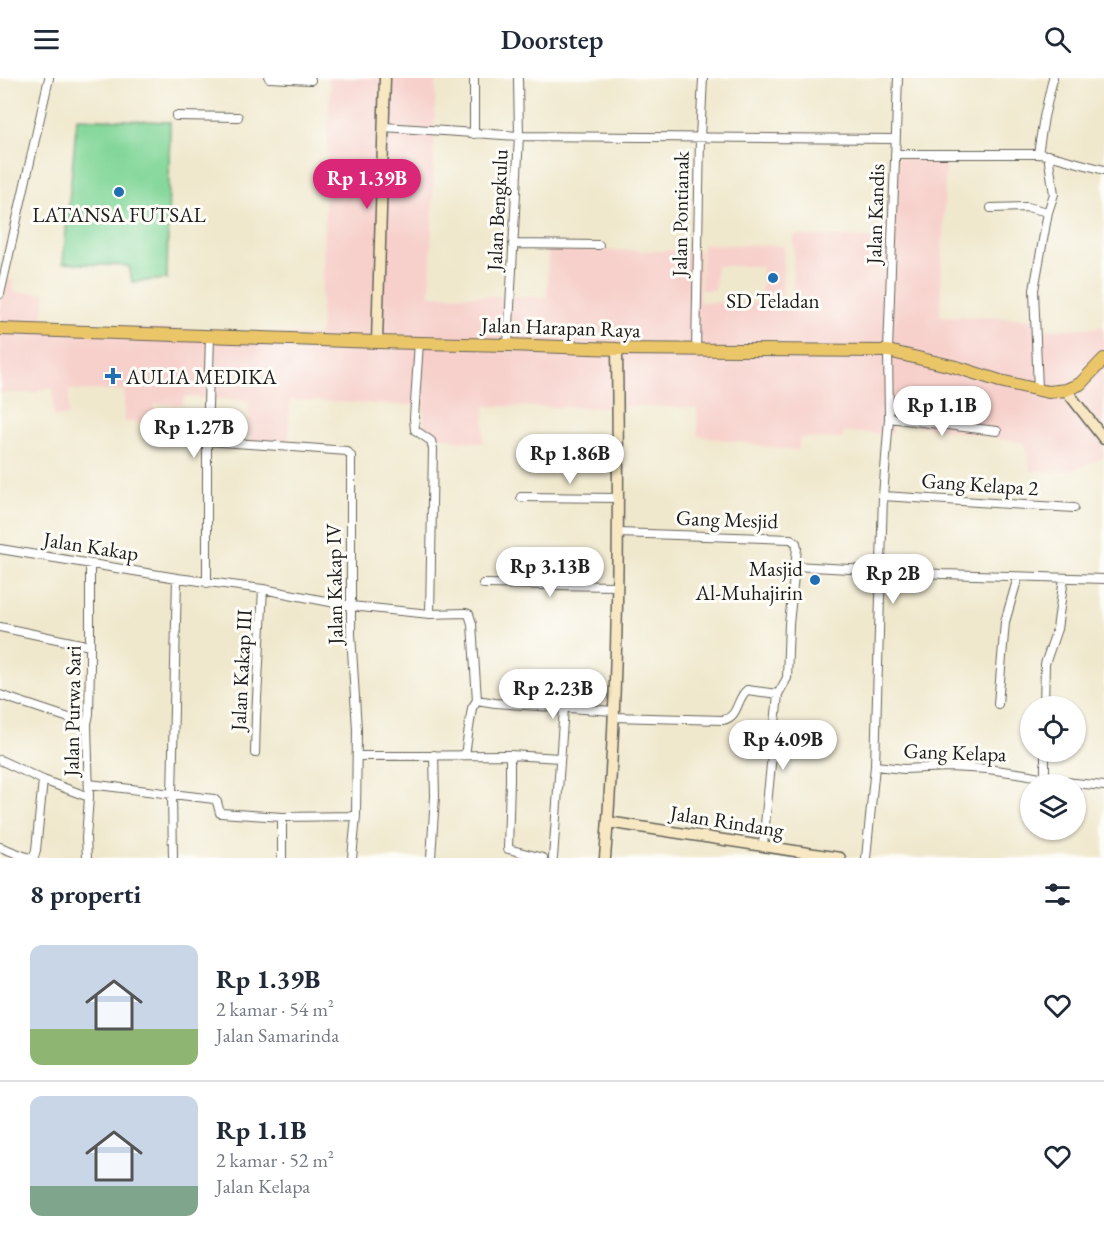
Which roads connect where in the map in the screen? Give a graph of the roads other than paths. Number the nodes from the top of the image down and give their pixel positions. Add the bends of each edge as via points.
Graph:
1 (50, 78) edge
2 (269, 78) edge
3 (385, 78) edge
4 (474, 78) edge
5 (518, 78) edge
6 (703, 78) edge
7 (898, 78) edge
8 (1053, 78) edge
9 (311, 80) dead end
10 (176, 116) dead end
11 (237, 117) dead end
12 (384, 127) junction
13 (474, 134) junction
14 (519, 136) junction
15 (700, 138) junction
16 (894, 139) junction
17 (895, 154) junction
18 (1038, 154) junction
19 (1048, 155) junction
20 (1104, 170) edge
21 (991, 208) dead end
22 (1048, 212) junction
23 (513, 244) junction
24 (599, 245) dead end
25 (0, 294) edge
26 (0, 329) edge
27 (210, 336) junction
28 (377, 342) junction
29 (419, 342) junction
30 (508, 345) junction
31 (617, 350) junction
32 (696, 351) junction
33 (888, 351) junction
34 (1104, 359) edge
35 (1038, 390) junction
36 (1066, 390) junction
37 (890, 418) junction
38 (997, 431) dead end
39 (1104, 440) edge
40 (207, 441) junction
41 (883, 496) junction
42 (521, 497) dead end
43 (619, 498) junction
44 (1074, 508) dead end
45 (618, 533) junction
46 (0, 549) edge
47 (90, 565) junction
48 (794, 566) junction
49 (881, 571) junction
50 (1017, 577) junction
51 (177, 578) junction
52 (1064, 578) junction
53 (1104, 579) edge
54 (207, 583) junction
55 (483, 584) dead end
56 (617, 586) junction
57 (263, 589) junction
58 (351, 606) junction
59 (430, 614) junction
60 (0, 627) edge
61 (90, 646) junction
62 (778, 694) junction
63 (0, 695) edge
64 (1044, 696) edge
65 (477, 700) junction
66 (998, 704) dead end
67 (564, 708) junction
68 (614, 714) junction
69 (87, 724) junction
70 (255, 753) dead end
71 (434, 755) junction
72 (465, 755) junction
73 (510, 755) junction
74 (357, 756) junction
75 (560, 758) junction
76 (0, 760) edge
77 (875, 766) junction
78 (1024, 774) edge
79 (43, 780) junction
80 (89, 784) junction
81 (1086, 784) edge
82 (1104, 786) edge
83 (172, 795) junction
84 (89, 797) junction
85 (356, 816) junction
86 (282, 817) junction
87 (608, 822) junction
88 (764, 845) junction
89 (0, 847) edge
90 (800, 855) edge
91 (29, 858) edge
92 (87, 858) edge
93 (173, 858) edge
94 (282, 858) edge
95 (352, 858) edge
96 (431, 858) edge
97 (543, 858) edge
98 (553, 858) edge
99 (605, 858) edge
100 (840, 858) edge
101 (866, 858) edge

1 - 25 street
2 - 9 street
3 - 12 street
4 - 13 street
5 - 14 street, Jalan Bengkulu
6 - 15 street, Jalan Pontianak
7 - 16 street, Jalan Kandis
8 - 18 street
10 - 11 street
12 - 13 street
12 - 28 street
13 - 14 street
14 - 15 street
14 - 23 street, Jalan Bengkulu
15 - 16 street
15 - 32 street, Jalan Pontianak
16 - 17 street, Jalan Kandis
17 - 18 street
17 - 33 street, Jalan Kandis
18 - 19 street
19 - 20 street
19 - 22 street via 1054,194
21 - 22 street via 1027,207
22 - 35 street via 1034,290
23 - 24 street
23 - 30 street, Jalan Bengkulu
26 - 27 main road, Jalan Harapan Raya
27 - 28 main road, Jalan Harapan Raya
27 - 40 street
28 - 29 main road, Jalan Harapan Raya
29 - 30 main road, Jalan Harapan Raya
29 - 59 street via 415,430 431,441 433,449
30 - 31 main road, Jalan Harapan Raya
31 - 32 main road, Jalan Harapan Raya
31 - 43 street
32 - 33 main road, Jalan Harapan Raya
33 - 35 main road, Jalan Harapan Raya
33 - 37 street, Jalan Kandis
34 - 36 main road via 1080,384
35 - 36 main road, Jalan Harapan Raya
36 - 39 street
37 - 38 street
37 - 41 street, Jalan Kandis
40 - 54 street
40 - 58 street, Jalan Kakap IV via 347,451 351,456
41 - 44 street, Gang Kelapa 2
41 - 49 street, Jalan Kandis
42 - 43 street
43 - 45 street
45 - 48 street, Gang Mesjid via 791,540 797,548
45 - 56 street
46 - 47 street, Jalan Kakap
47 - 51 street, Jalan Kakap
47 - 61 street, Jalan Purwa Sari
48 - 49 street
48 - 62 street via 787,678
49 - 50 street
49 - 77 street, Jalan Kandis
50 - 52 street
50 - 66 street via 1005,622
51 - 54 street, Jalan Kakap
51 - 83 street
52 - 53 street
52 - 64 street via 1057,629 1046,664
54 - 57 street, Jalan Kakap
55 - 56 street
56 - 68 street
57 - 58 street, Jalan Kakap
57 - 70 street, Jalan Kakap III
58 - 59 street, Jalan Kakap
58 - 74 street, Jalan Kakap IV
59 - 65 street, Jalan Kakap via 469,614
60 - 61 street
61 - 69 street, Jalan Purwa Sari
62 - 68 street via 747,690 735,713 723,720
62 - 88 street
63 - 69 street
65 - 67 street
65 - 72 street via 472,708
67 - 68 street
67 - 75 street
68 - 87 street
69 - 80 street, Jalan Purwa Sari
71 - 72 street
71 - 74 street
71 - 96 street
72 - 73 street
73 - 75 street
73 - 97 street via 508,849
74 - 85 street, Jalan Kakap IV
75 - 98 street
76 - 79 street
77 - 78 street, Gang Kelapa via 988,769
77 - 101 street, Jalan Kandis
79 - 84 street
79 - 91 street via 34,857
80 - 83 street
80 - 84 street, Jalan Purwa Sari
81 - 82 street, Gang Kelapa
83 - 86 street via 214,799 220,813
83 - 93 street
84 - 92 street, Jalan Purwa Sari
85 - 86 street
85 - 95 street, Jalan Kakap IV
86 - 94 street
87 - 88 street, Jalan Rindang
87 - 99 street
88 - 90 street, Jalan Rindang
89 - 91 street
90 - 100 street, Jalan Rindang

